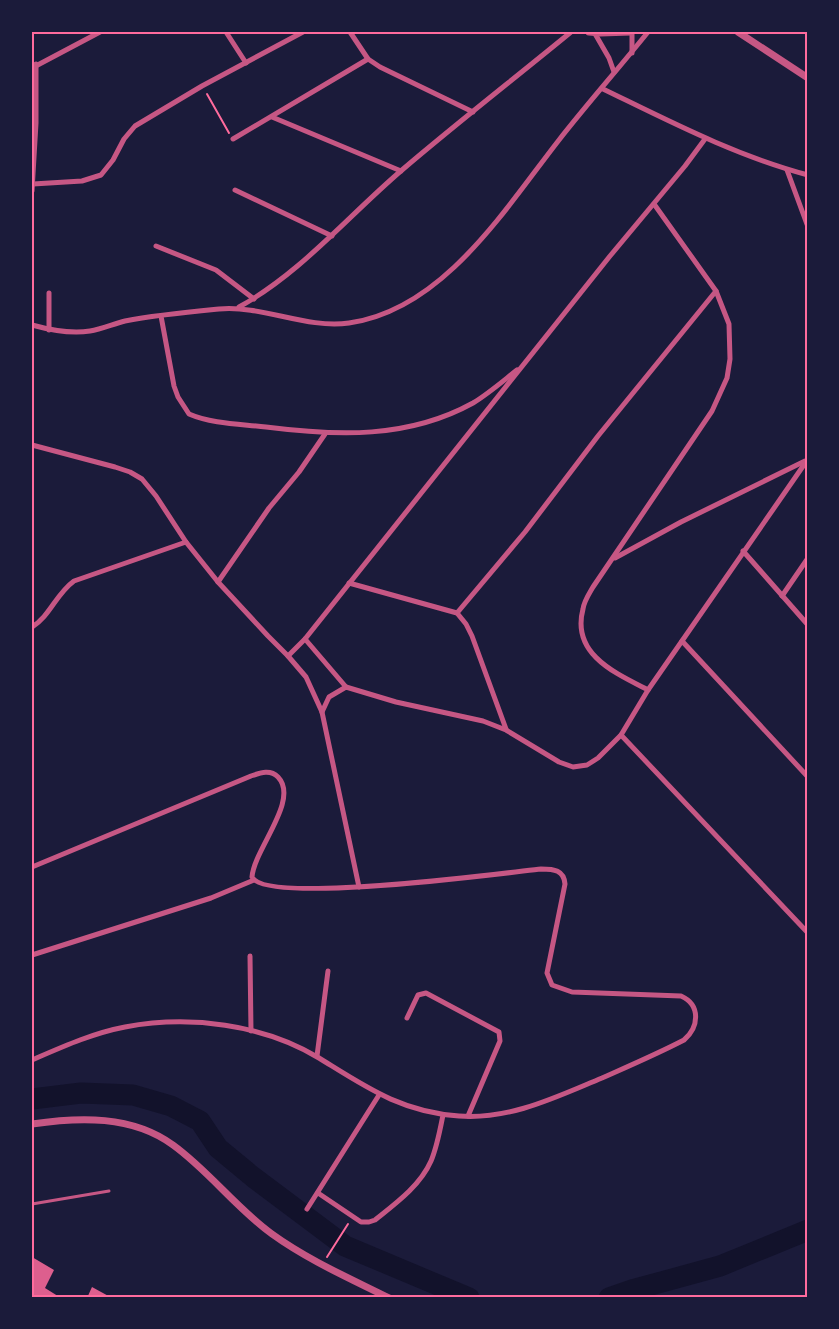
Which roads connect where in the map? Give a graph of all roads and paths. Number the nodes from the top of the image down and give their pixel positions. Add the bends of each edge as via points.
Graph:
1 (100, 32) edge
2 (226, 32) edge
3 (303, 32) edge
4 (350, 32) edge
5 (571, 32) edge
6 (589, 32) edge
7 (594, 32) edge
8 (631, 32) edge
9 (648, 32) edge
10 (738, 32) edge
11 (751, 34) edge
12 (632, 53) junction
13 (368, 59) junction
14 (246, 63) junction
15 (34, 66) edge
16 (614, 72) junction
17 (807, 78) edge
18 (202, 86) junction
19 (603, 89) junction
20 (473, 112) junction
21 (272, 117) junction
22 (233, 139) joint
23 (705, 139) junction
24 (787, 170) junction
25 (401, 171) junction
26 (807, 175) edge
27 (33, 184) junction
28 (235, 190) dead end
29 (32, 191) edge
30 (654, 204) junction
31 (807, 227) edge
32 (332, 236) junction
33 (156, 246) dead end
34 (716, 291) junction
35 (49, 293) dead end
36 (254, 299) junction
37 (239, 307) junction
38 (160, 316) junction
39 (32, 325) edge
40 (49, 330) junction
41 (524, 366) junction
42 (325, 434) junction
43 (32, 445) edge
44 (807, 460) edge
45 (186, 542) junction
46 (743, 551) junction
47 (807, 558) edge
48 (613, 559) junction
49 (218, 582) junction
50 (349, 583) junction
51 (782, 596) junction
52 (456, 613) junction
53 (807, 625) edge
54 (32, 627) edge
55 (305, 639) junction
56 (682, 641) junction
57 (288, 656) junction
58 (346, 687) junction
59 (648, 690) junction
60 (322, 712) junction
61 (506, 729) junction
62 (621, 735) junction
63 (807, 777) edge
64 (32, 867) edge
65 (254, 880) junction
66 (358, 887) junction
67 (807, 933) edge
68 (32, 955) edge
69 (250, 956) dead end
70 (328, 971) dead end
71 (407, 1018) dead end
72 (251, 1031) junction
73 (317, 1056) junction
74 (32, 1059) edge
75 (379, 1095) junction
76 (443, 1114) junction
77 (468, 1116) junction
78 (32, 1124) edge
79 (109, 1191) dead end
80 (318, 1193) junction
81 (32, 1204) edge
82 (307, 1209) dead end
83 (352, 1218) junction
84 (326, 1259) dead end
85 (389, 1298) edge

1 - 15 street
2 - 14 street
3 - 14 street
4 - 13 street
5 - 20 street
6 - 7 street
7 - 8 street
7 - 16 street
8 - 12 street
9 - 12 street
10 - 11 street
11 - 17 street
12 - 16 street
13 - 20 street
13 - 21 street
14 - 18 street
15 - 27 street
16 - 19 street
18 - 22 path
18 - 27 street via 135,126 101,175 82,181
19 - 23 street
19 - 37 street via 448,273 394,310 373,318 326,324
20 - 25 street
21 - 22 street
21 - 25 street
23 - 24 street
23 - 30 street
24 - 26 street
24 - 31 street
25 - 32 street
27 - 29 street
28 - 32 street
30 - 34 street
30 - 41 street
32 - 36 street
33 - 36 street via 216,270
34 - 48 street via 729,324 731,343 724,386 712,411
34 - 52 street
35 - 40 street
36 - 37 street
37 - 38 street
38 - 40 street via 88,332
38 - 42 street via 174,386 189,414 214,421
39 - 40 street
41 - 42 street via 474,402 428,421 384,431
41 - 50 street
42 - 49 street
43 - 45 street via 130,472 149,488
44 - 46 street
44 - 48 street
45 - 49 street
45 - 54 street via 74,581
46 - 51 street
46 - 56 street
47 - 51 street
48 - 59 street via 583,607 582,632 595,658
49 - 57 street
50 - 52 street
50 - 55 street
51 - 53 street
52 - 61 street via 472,636
55 - 57 street
55 - 58 street
56 - 59 street
56 - 63 street
57 - 60 street via 306,677
58 - 60 street via 329,697
58 - 61 street
59 - 62 street
60 - 66 street
61 - 62 street via 559,762 579,767 598,758
62 - 67 street
64 - 65 street via 268,772 281,781 284,799 255,863
65 - 66 street via 273,887 307,890
65 - 68 street via 211,898
66 - 77 street via 541,869 558,871 566,884 547,972 552,985 572,992 672,994 689,999 692,1004 696,1016 694,1029 684,1040 520,1110
69 - 72 street
70 - 73 street
71 - 77 street via 418,995 426,993 499,1032 500,1041
72 - 73 street
72 - 74 street via 200,1022 125,1027 88,1036
73 - 75 street
75 - 76 street
75 - 80 street
76 - 77 street
76 - 83 street via 430,1163 412,1188 375,1220 365,1223
78 - 85 street via 101,1119 156,1135 182,1152 272,1234
79 - 81 lane
80 - 82 street
80 - 83 street
83 - 84 path

